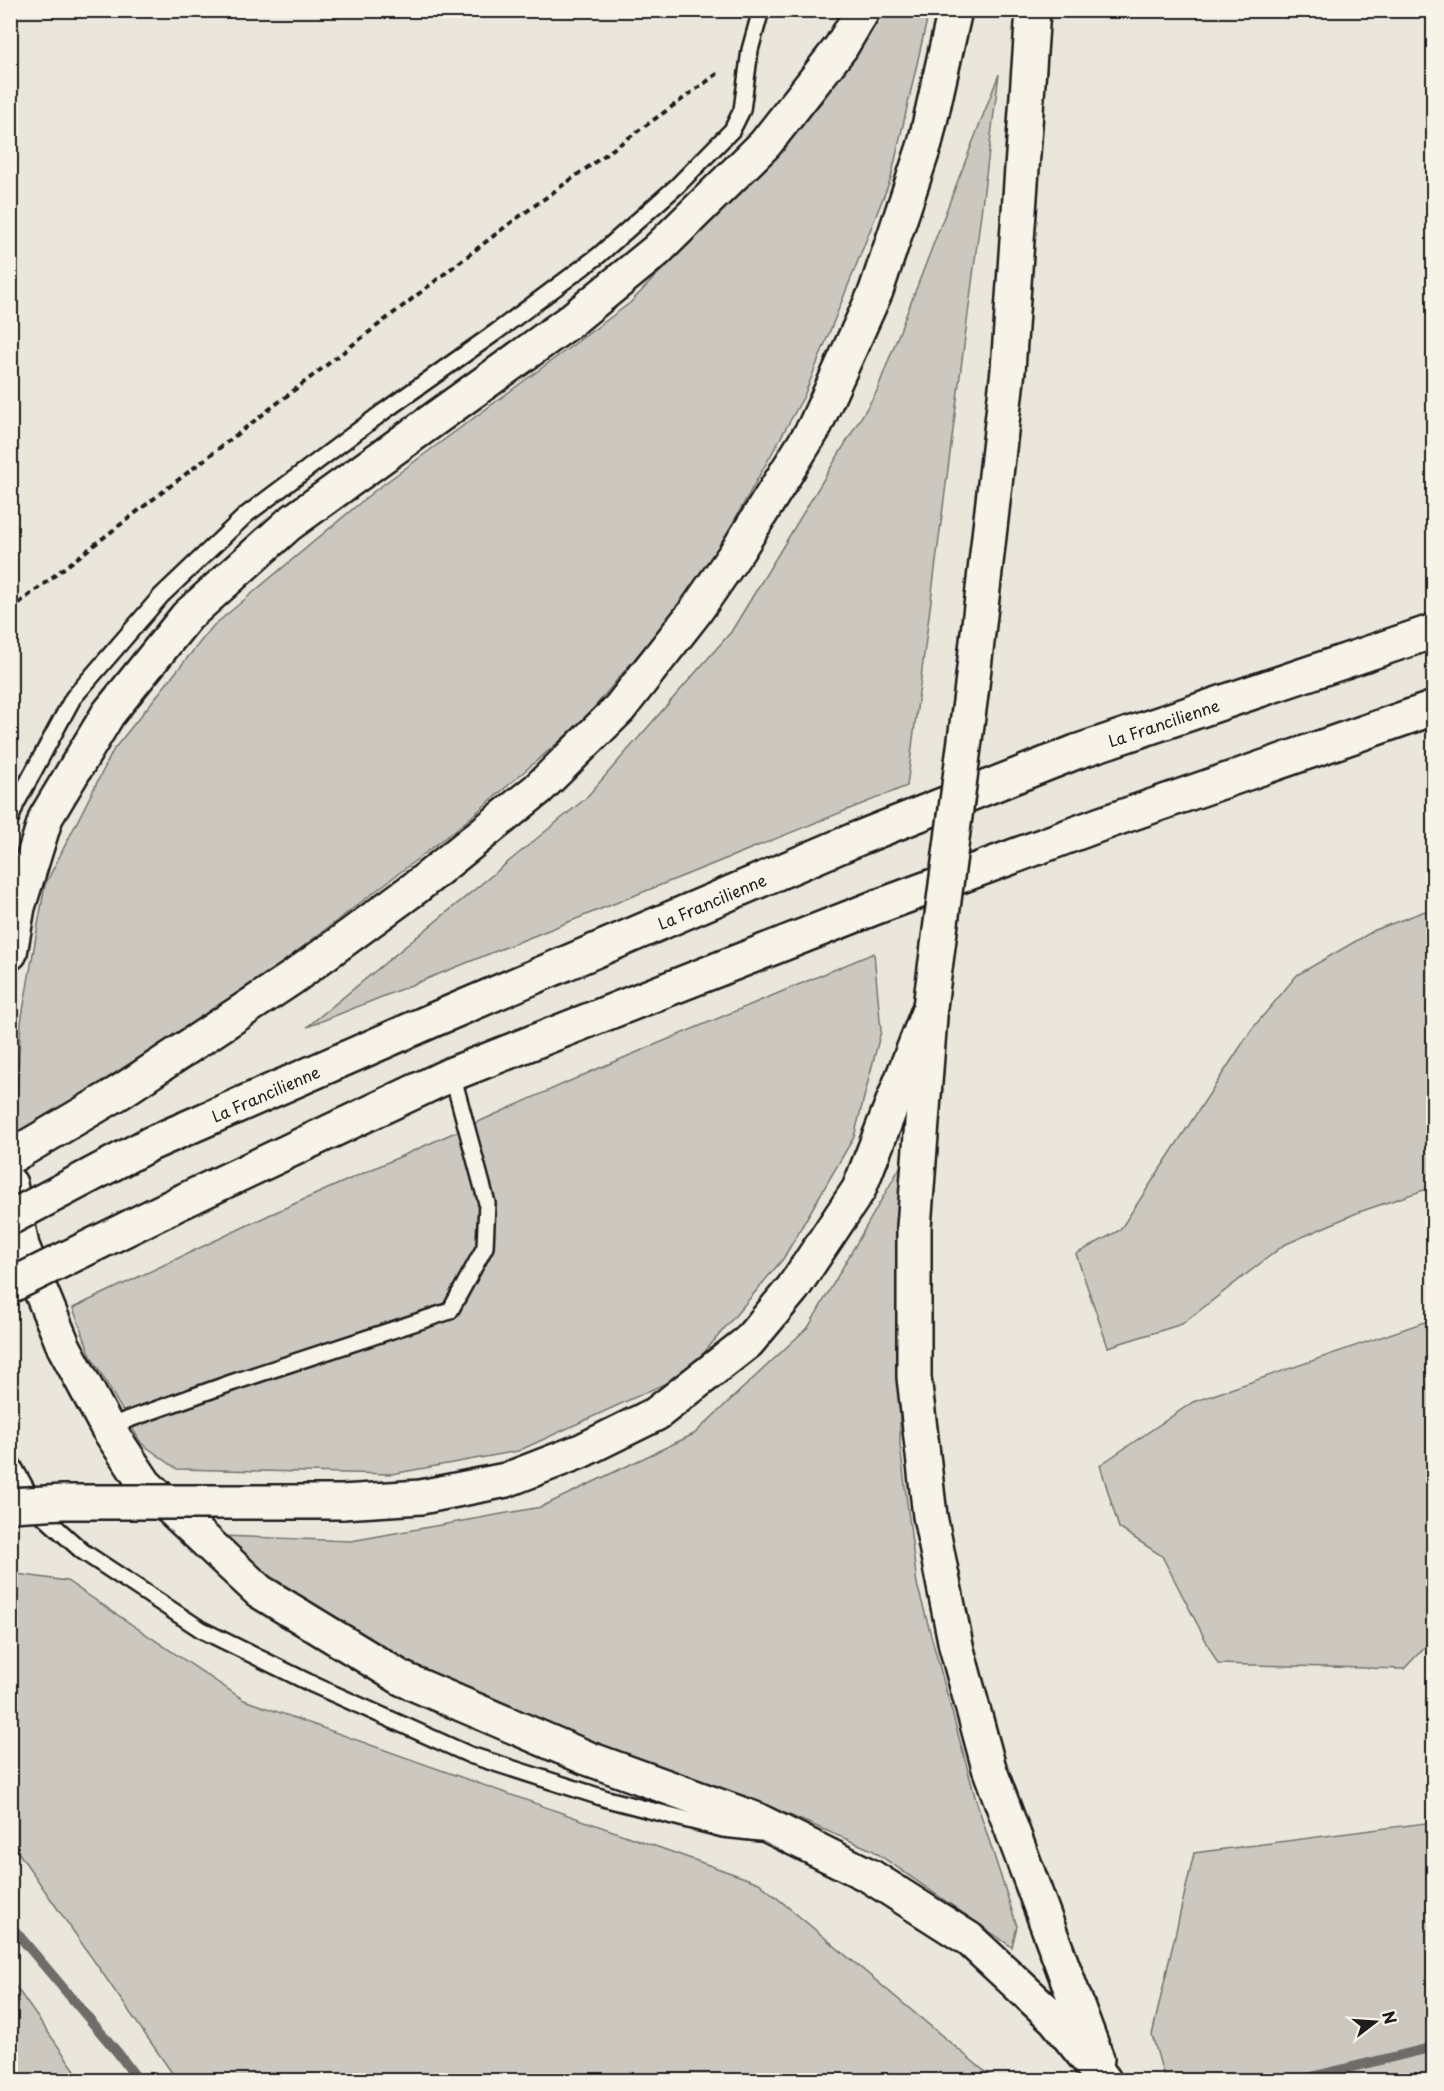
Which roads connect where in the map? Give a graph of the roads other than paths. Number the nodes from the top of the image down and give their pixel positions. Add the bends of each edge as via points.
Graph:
1 (761, 10) edge
2 (862, 10) edge
3 (955, 10) edge
4 (1033, 10) edge
5 (1434, 631) edge
6 (1434, 708) edge
7 (10, 820) edge
8 (10, 953) edge
9 (930, 1007) junction
10 (452, 1074) junction
11 (10, 1157) edge
12 (10, 1184) edge
13 (10, 1218) edge
14 (10, 1286) edge
15 (107, 1427) junction
16 (10, 1460) edge
17 (10, 1505) edge
18 (790, 1836) junction
19 (1105, 2080) edge

1 - 7 lane via 750,50 742,110 732,130 677,186 598,256 246,515 161,596 73,698
2 - 8 main road via 841,47 765,144 656,251 569,322 290,524 187,616 108,714 46,817 18,907
3 - 11 main road via 925,144 876,291 814,428 738,550 619,709 538,789 415,888 292,978 120,1092
4 - 9 main road, bridge via 1008,370
5 - 13 main road, La Francilienne, bridge via 1076,752 880,829 150,1144
6 - 10 main road via 874,908
9 - 17 main road, bridge via 859,1189 793,1288 748,1342 656,1414 506,1480 421,1497 342,1502
9 - 19 main road via 914,1227 914,1377 930,1516 956,1646 989,1768
10 - 14 main road, bridge
10 - 15 lane via 487,1203 485,1247 450,1311
12 - 15 main road via 22,1246 64,1347
15 - 18 main road via 145,1484 259,1591 402,1679 587,1758 755,1819
16 - 18 lane via 40,1513 82,1551 202,1630 314,1685 470,1755 607,1799 723,1829
18 - 19 main road via 870,1876 969,1939 1055,2019

